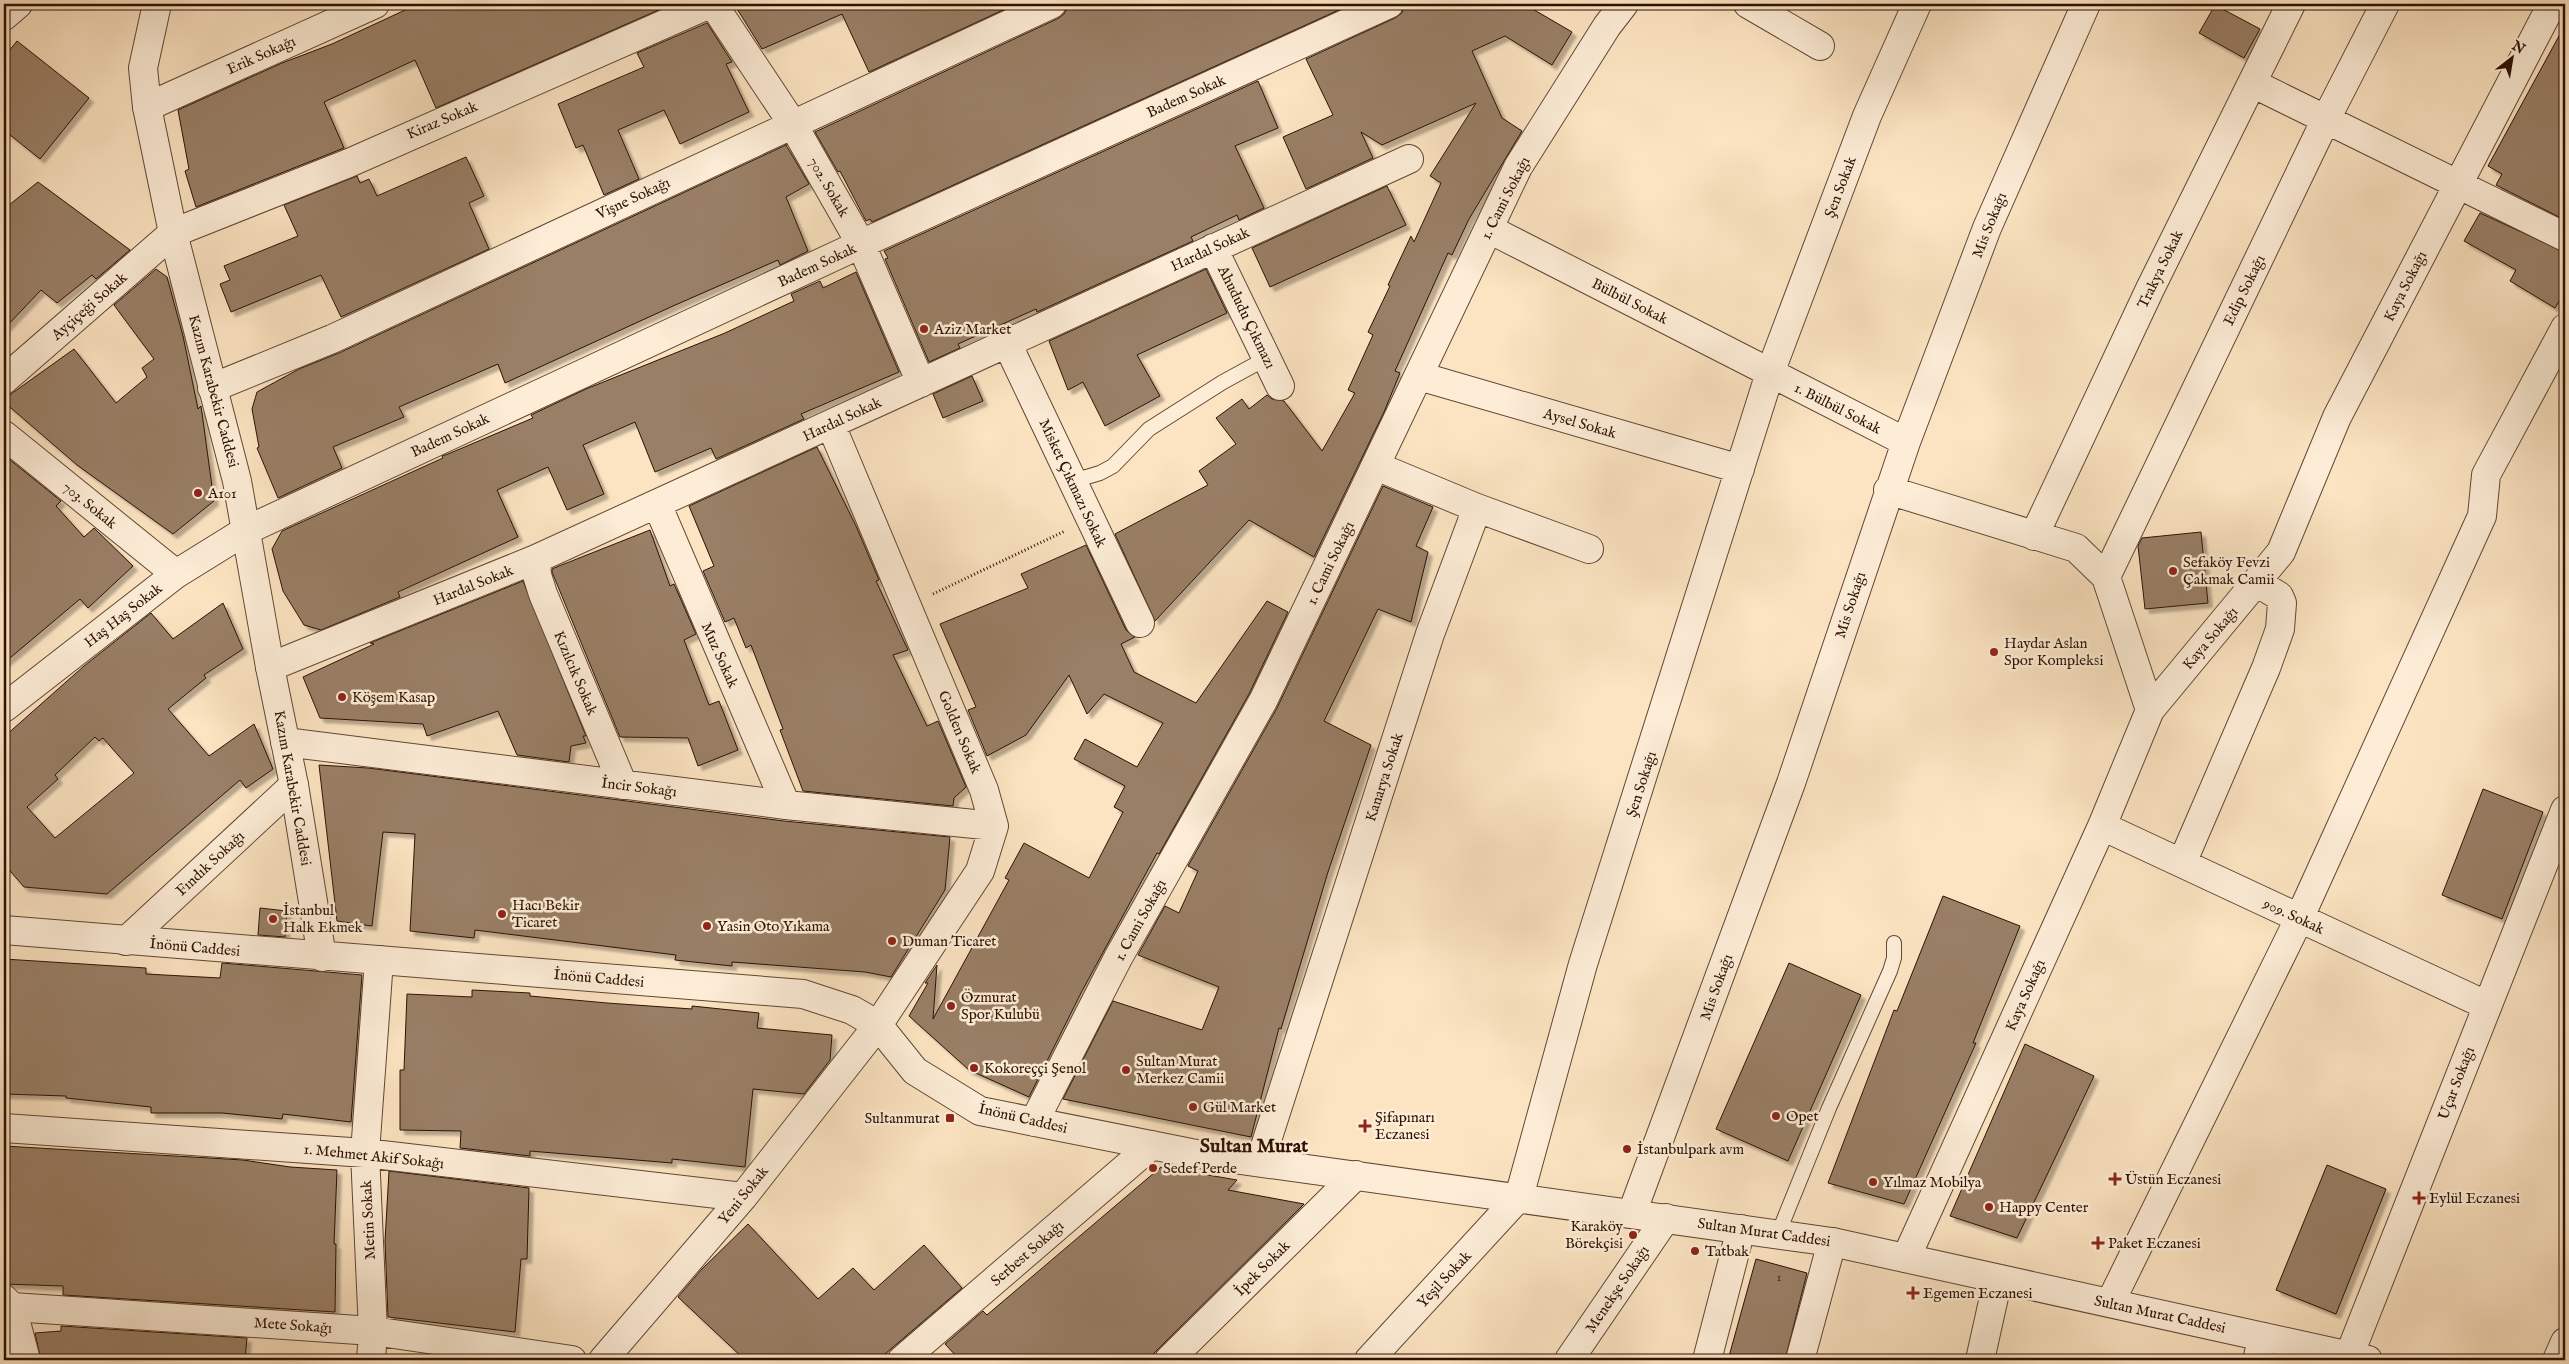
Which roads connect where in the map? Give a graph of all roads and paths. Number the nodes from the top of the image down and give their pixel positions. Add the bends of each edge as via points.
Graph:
1 (18, 4) edge
2 (157, 4) edge
3 (375, 4) edge
4 (711, 4) edge
5 (1052, 4) edge
6 (1389, 4) edge
7 (1624, 4) edge
8 (1748, 4) edge
9 (1917, 4) edge
10 (2086, 4) edge
11 (2291, 4) edge
12 (2385, 4) edge
13 (2552, 4) edge
14 (4, 16) edge
15 (1820, 46) dead end
16 (2252, 83) junction
17 (146, 107) junction
18 (2325, 120) junction
19 (792, 123) junction
20 (1409, 159) dead end
21 (2458, 186) junction
22 (1489, 229) junction
23 (173, 233) junction
24 (2565, 237) edge
25 (862, 244) junction
26 (1213, 248) junction
27 (2565, 328) edge
28 (1007, 343) junction
29 (1267, 358) junction
30 (1770, 374) junction
31 (1419, 376) junction
32 (4, 380) edge
33 (921, 383) junction
34 (1280, 386) dead end
35 (212, 388) junction
36 (831, 425) junction
37 (4, 435) edge
38 (1906, 442) junction
39 (1376, 466) junction
40 (1740, 469) junction
41 (1073, 481) junction
42 (1888, 490) junction
43 (657, 504) junction
44 (1477, 508) junction
45 (1090, 519) junction
46 (247, 530) junction
47 (2034, 536) junction
48 (1590, 549) dead end
49 (536, 559) junction
50 (176, 574) junction
51 (2106, 577) junction
52 (2256, 582) junction
53 (907, 606) junction
54 (1140, 623) dead end
55 (270, 667) junction
56 (4, 708) edge
57 (2150, 710) junction
58 (285, 742) junction
59 (294, 785) junction
60 (623, 785) junction
61 (786, 805) junction
62 (2565, 810) edge
63 (994, 826) junction
64 (2102, 826) junction
65 (2182, 863) junction
66 (2299, 919) junction
67 (4, 930) edge
68 (126, 942) junction
69 (1894, 943) dead end
70 (322, 957) junction
71 (379, 960) junction
72 (2486, 1006) junction
73 (878, 1025) junction
74 (1034, 1122) junction
75 (4, 1128) edge
76 (1152, 1145) junction
77 (365, 1153) junction
78 (1260, 1162) junction
79 (1356, 1175) junction
80 (743, 1197) junction
81 (1519, 1197) junction
82 (1632, 1213) junction
83 (1666, 1218) junction
84 (1741, 1229) junction
85 (1778, 1234) junction
86 (1832, 1242) junction
87 (1906, 1258) junction
88 (1998, 1279) junction
89 (8, 1303) edge
90 (2110, 1303) junction
91 (373, 1331) junction
92 (2565, 1342) edge
93 (2260, 1348) edge
94 (2359, 1358) edge
95 (26, 1360) edge
96 (371, 1360) edge
97 (572, 1360) edge
98 (604, 1360) edge
99 (902, 1360) edge
100 (1169, 1360) edge
101 (1368, 1360) edge
102 (1569, 1360) edge
103 (1707, 1360) edge
104 (1800, 1360) edge
105 (1980, 1360) edge
106 (2557, 1360) edge

1 - 14 street
2 - 17 street, Kazım Karabekir Caddesi via 143,68
3 - 17 street, Erik Sokağı
4 - 19 street, 702. Sokak
4 - 23 street, Kiraz Sokak via 349,163
5 - 19 street, Vişne Sokağı
6 - 25 street, Badem Sokak
7 - 22 street, 1. Cami Sokağı via 1518,167
8 - 15 street
9 - 30 street, Şen Sokak via 1867,116
10 - 38 street, Mis Sokağı via 1987,228
11 - 16 street, Trakya Sokak
12 - 18 street, Edip Sokağı
13 - 21 street, Kaya Sokağı
16 - 18 street
16 - 47 street, Trakya Sokak via 2150,289
17 - 23 street, Kazım Karabekir Caddesi
18 - 21 street
18 - 51 street, Edip Sokağı
19 - 25 street, 702. Sokak
19 - 35 street, Vişne Sokağı via 332,339
20 - 26 street, Hardal Sokak
21 - 24 street
21 - 52 street, Kaya Sokağı via 2337,417 2281,552
22 - 30 street, Bülbül Sokak
22 - 31 street, 1. Cami Sokağı
23 - 32 street, Ayçiçeği Sokak
23 - 35 street, Kazım Karabekir Caddesi
25 - 33 street, 702. Sokak
25 - 46 street, Badem Sokak
26 - 28 street, Hardal Sokak
26 - 29 street, Ahududu Çıkmazı
27 - 66 street via 2486,475 2482,516
28 - 33 street, Hardal Sokak
28 - 41 street, Misket Çıkmazı Sokak
29 - 34 street, Ahududu Çıkmazı
29 - 41 lane via 1149,429 1113,466
30 - 38 street, 1. Bülbül Sokak
30 - 40 street, Şen Sokağı
31 - 39 street, 1. Cami Sokağı
31 - 40 street, Aysel Sokak
33 - 36 street, Hardal Sokak
35 - 46 street, Kazım Karabekir Caddesi
36 - 43 street, Hardal Sokak
36 - 53 street, Golden Sokak
37 - 50 street, 703. Sokak
38 - 42 street, Mis Sokağı
39 - 44 street
39 - 74 street, 1. Cami Sokağı via 1263,702 1118,958
40 - 81 street, Şen Sokağı via 1584,964
41 - 45 street, Misket Çıkmazı Sokak
42 - 47 street
42 - 82 street, Mis Sokağı via 1791,783
43 - 49 street, Hardal Sokak
43 - 61 street, Muz Sokak
44 - 48 street
44 - 78 street, Kanarya Sokak via 1430,634
45 - 53 path
45 - 54 street, Misket Çıkmazı Sokak
46 - 50 street, Haş Haş Sokak
46 - 55 street, Kazım Karabekir Caddesi
47 - 51 street via 2076,548
49 - 55 street, Hardal Sokak
49 - 60 street, Kızılcık Sokak via 543,594
50 - 56 street, Haş Haş Sokak
51 - 57 street
52 - 57 street, Kaya Sokağı
52 - 65 street via 2279,596 2282,603 2280,629
53 - 63 street, Golden Sokak via 984,790
55 - 58 street, Kazım Karabekir Caddesi
57 - 64 street, Kaya Sokağı
58 - 59 street, Kazım Karabekir Caddesi
58 - 60 street, İncir Sokağı
59 - 68 street, Fındık Sokağı
59 - 70 street, Kazım Karabekir Caddesi
60 - 61 street, İncir Sokağı
61 - 63 street, İncir Sokağı
62 - 72 street, Uçar Sokağı
63 - 73 street via 980,871
64 - 65 street, 909. Sokak
64 - 87 street, Kaya Sokağı
65 - 66 street, 909. Sokak
66 - 72 street, 909. Sokak
66 - 90 street
67 - 68 street, İnönü Caddesi
68 - 70 street, İnönü Caddesi
69 - 85 lane via 1890,971
70 - 71 street, İnönü Caddesi
71 - 73 street, İnönü Caddesi via 802,994 852,1010
71 - 77 street, Metin Sokak
72 - 94 street, Uçar Sokağı
73 - 74 street, İnönü Caddesi via 915,1071 980,1111
73 - 80 street, Yeni Sokak
74 - 76 street, İnönü Caddesi
75 - 77 street, 1. Mehmet Akif Sokağı
76 - 78 street, Sultan Murat Caddesi
76 - 99 street, Serbest Sokağı
77 - 80 street, 1. Mehmet Akif Sokağı
77 - 91 street, Metin Sokak
78 - 79 street, Sultan Murat Caddesi
79 - 81 street, Sultan Murat Caddesi
79 - 100 street, İpek Sokak
80 - 98 street, Yeni Sokak
81 - 82 street, Sultan Murat Caddesi
81 - 101 street, Yeşil Sokak
82 - 83 street, Sultan Murat Caddesi
83 - 84 street, Sultan Murat Caddesi
83 - 102 street, Menekşe Sokağı
84 - 85 street, Sultan Murat Caddesi
84 - 103 street
85 - 86 street, Sultan Murat Caddesi
86 - 87 street, Sultan Murat Caddesi
86 - 104 street
87 - 88 street, Sultan Murat Caddesi
88 - 90 street, Sultan Murat Caddesi
88 - 105 street
89 - 91 street, Mete Sokağı
89 - 95 street
90 - 93 street, Sultan Murat Caddesi
91 - 96 street, Metin Sokak
91 - 97 street, Mete Sokağı
92 - 106 street
93 - 94 street, Sultan Murat Caddesi

